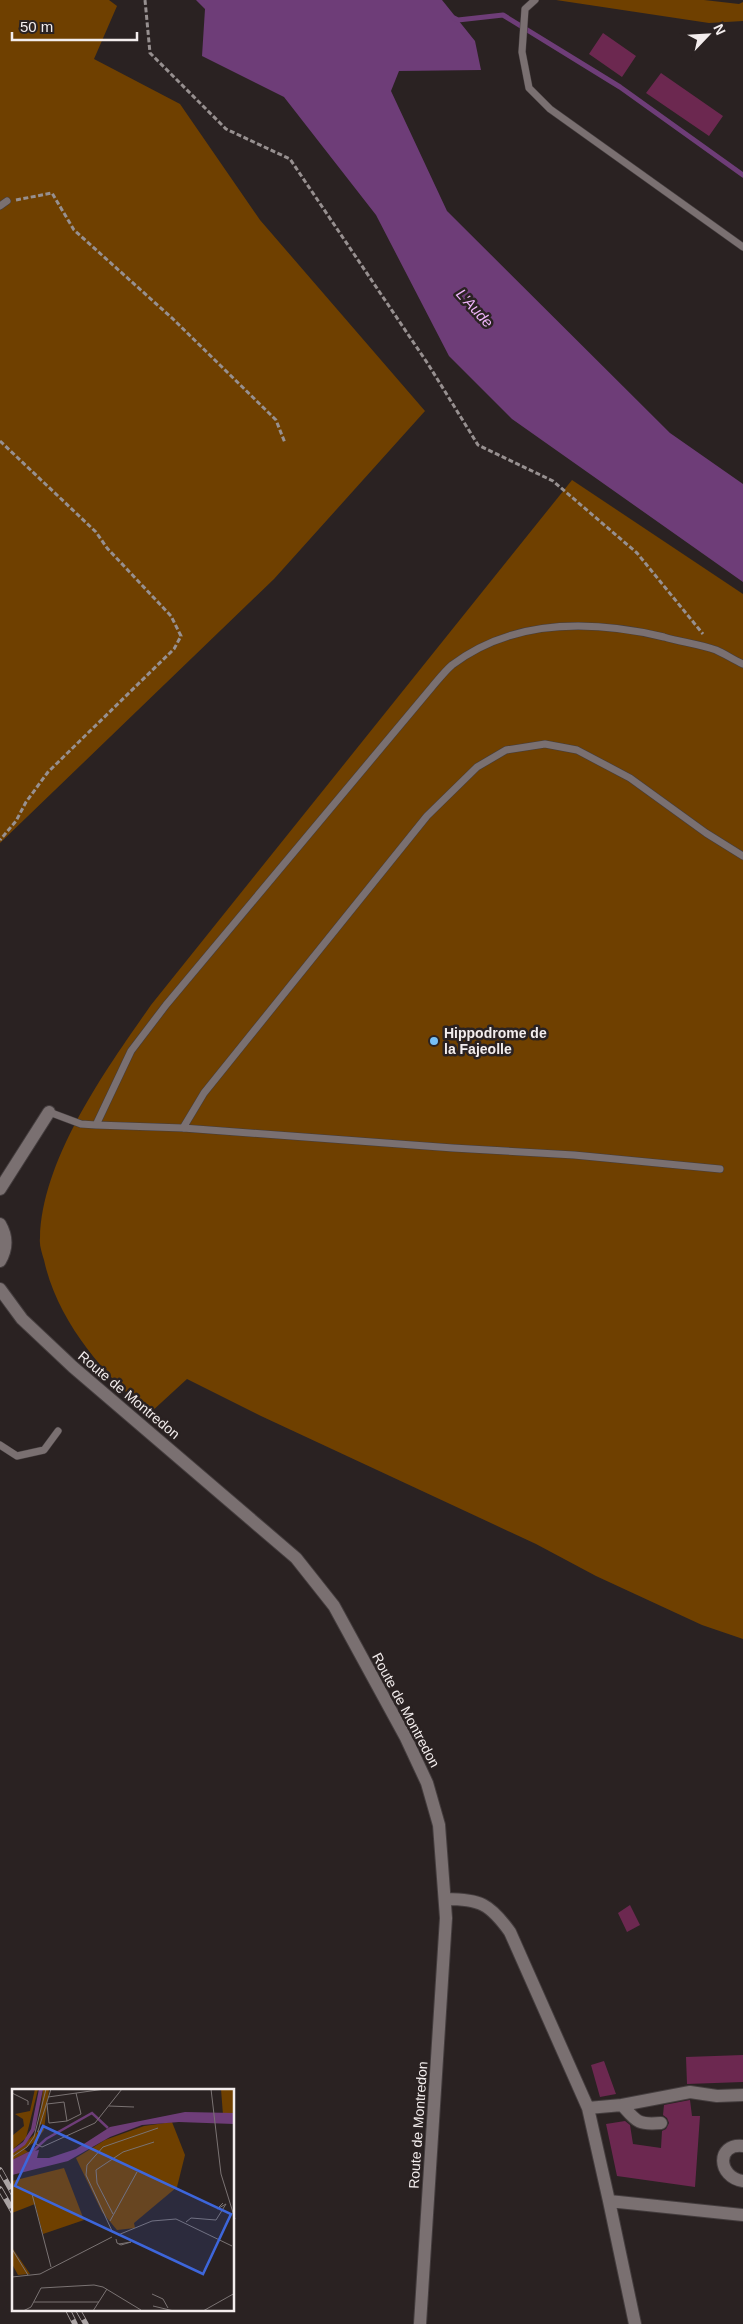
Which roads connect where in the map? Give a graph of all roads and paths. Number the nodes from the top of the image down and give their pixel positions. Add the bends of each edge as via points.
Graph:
1 (145, 0) edge
2 (535, 0) edge
3 (7, 201) joint
4 (0, 206) edge
5 (743, 247) edge
6 (0, 440) edge
7 (286, 443) dead end
8 (716, 650) junction
9 (743, 664) edge
10 (0, 840) edge
11 (743, 856) edge
12 (48, 1112) joint
13 (96, 1125) junction
14 (183, 1128) junction
15 (720, 1169) dead end
16 (0, 1189) edge
17 (0, 1224) edge
18 (0, 1261) edge
19 (0, 1289) edge
20 (58, 1431) dead end
21 (0, 1445) edge
22 (446, 1899) junction
23 (743, 2095) edge
24 (622, 2105) junction
25 (588, 2108) junction
26 (661, 2123) dead end
27 (743, 2146) edge
28 (743, 2181) edge
29 (609, 2201) junction
30 (743, 2215) edge
31 (420, 2324) edge
32 (635, 2324) edge

1 - 8 path via 150,53 226,129 290,159 428,364 478,445 553,481 637,553
2 - 5 lane via 525,9 522,52 529,88 550,109
3 - 4 lane
3 - 7 path via 52,193 74,230 172,318 276,420
6 - 10 path via 96,532 171,616 181,636 174,649 48,772 16,822
8 - 9 lane
8 - 13 lane via 633,630 560,625 507,635 480,647 451,666 166,1005 132,1051
11 - 14 lane via 630,778 577,750 545,744 506,750 477,767 427,816 204,1093
12 - 13 lane via 81,1124
12 - 16 street
13 - 14 lane
14 - 15 lane via 574,1154
17 - 18 street via 6,1242
19 - 22 street, Route de Montredon via 22,1319 73,1367 296,1558 334,1606 427,1783 439,1825
20 - 21 lane via 44,1450 17,1456
22 - 25 street via 469,1899 484,1904 510,1932
22 - 31 street, Route de Montredon
23 - 24 street via 690,2092
24 - 25 street
24 - 26 street via 643,2124
25 - 29 street
27 - 28 street via 735,2145 728,2149 722,2164 726,2172
29 - 30 street
29 - 32 street

